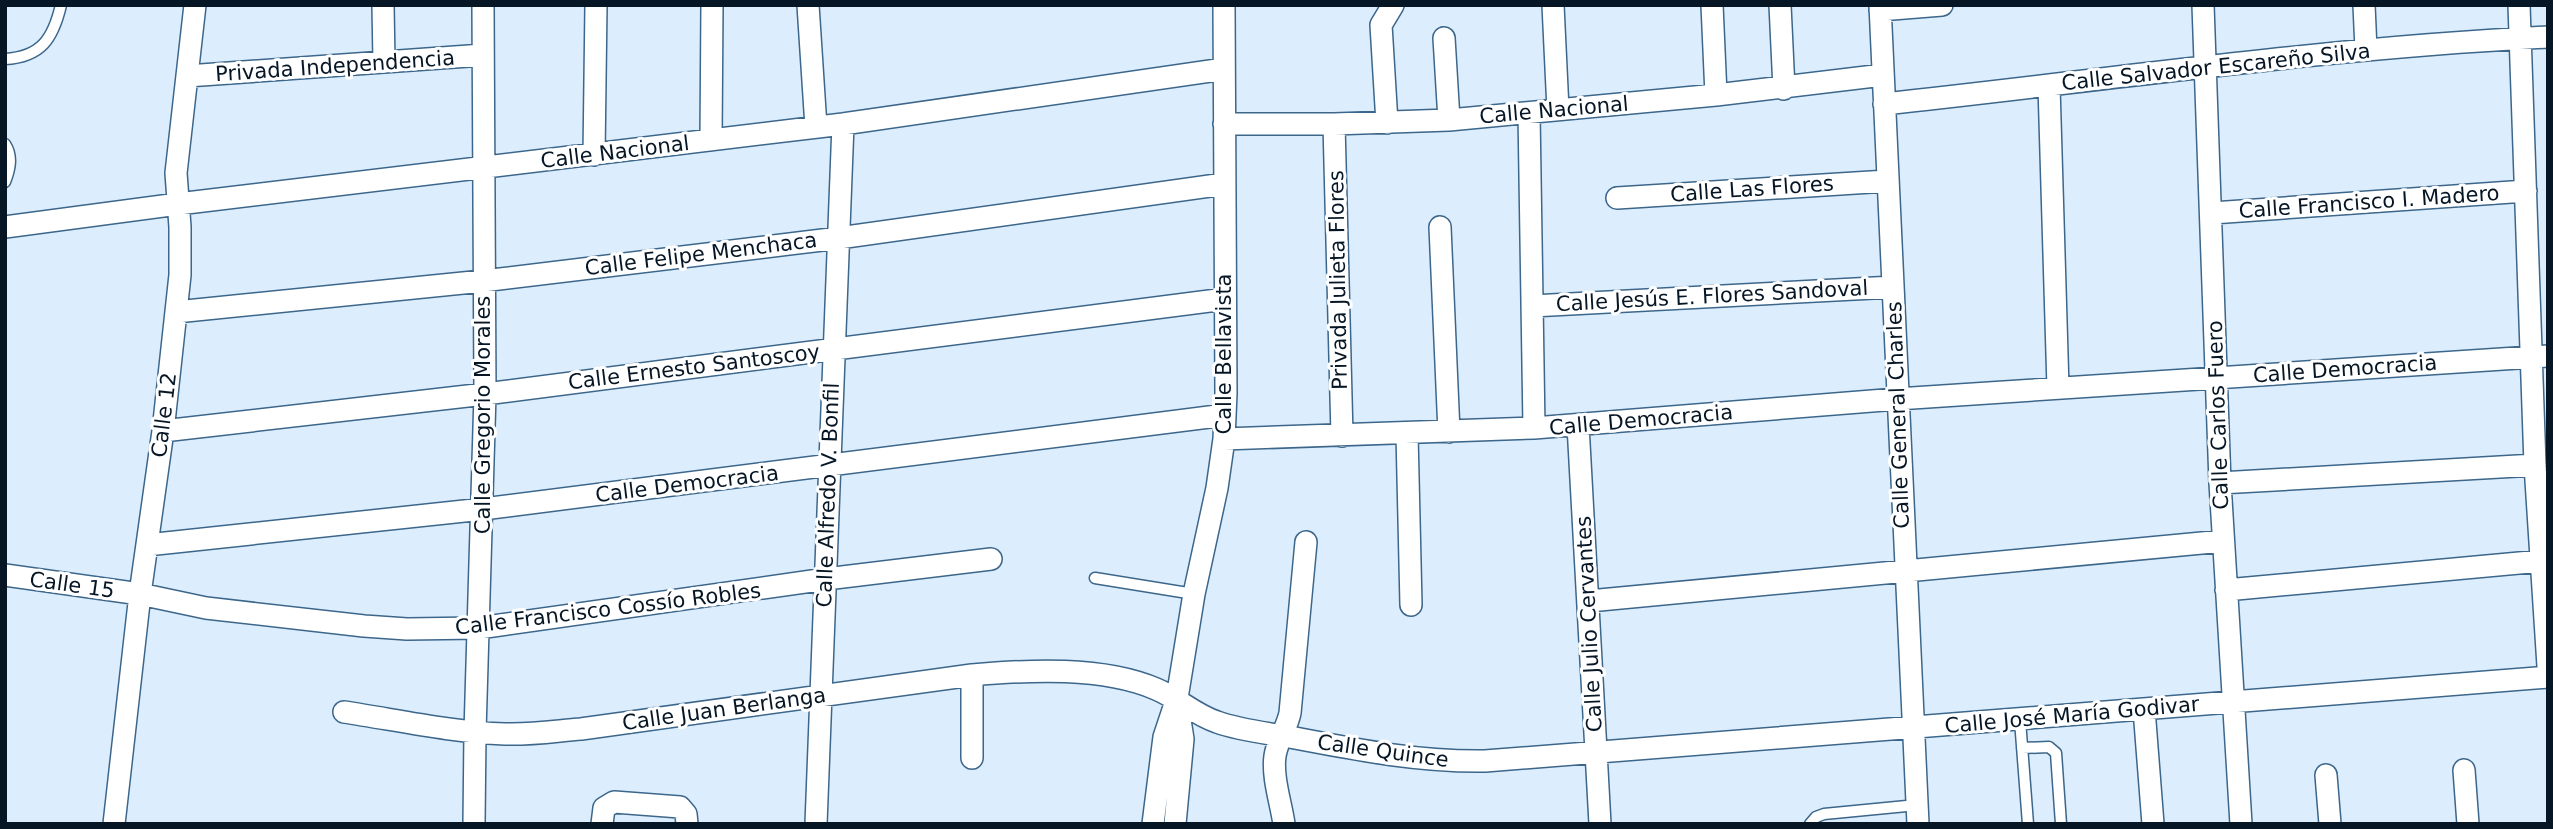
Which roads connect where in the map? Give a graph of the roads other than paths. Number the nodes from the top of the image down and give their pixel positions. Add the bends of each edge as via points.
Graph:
1 (61, 5) edge
2 (195, 5) edge
3 (383, 5) edge
4 (483, 5) edge
5 (596, 5) edge
6 (712, 5) edge
7 (808, 5) edge
8 (1224, 5) edge
9 (1393, 5) edge
10 (1553, 5) edge
11 (1712, 5) edge
12 (1780, 5) edge
13 (1942, 5) edge
14 (2203, 5) edge
15 (2364, 5) edge
16 (2519, 5) edge
17 (1880, 8) edge
18 (2548, 37) edge
19 (1444, 38) dead end
20 (2519, 38) junction
21 (2366, 50) junction
22 (483, 55) junction
23 (5, 59) edge
24 (384, 62) junction
25 (2206, 66) junction
26 (1224, 69) junction
27 (1883, 75) junction
28 (187, 76) junction
29 (2049, 86) junction
30 (1784, 89) junction
31 (1716, 95) junction
32 (1884, 104) junction
33 (1558, 110) junction
34 (1528, 113) junction
35 (1448, 120) junction
36 (1387, 123) junction
37 (843, 124) junction
38 (1224, 124) junction
39 (1334, 124) junction
40 (816, 127) junction
41 (711, 140) junction
42 (5, 144) edge
43 (593, 155) junction
44 (484, 168) junction
45 (1887, 181) junction
46 (5, 182) edge
47 (1224, 184) junction
48 (2526, 191) junction
49 (1616, 198) dead end
50 (178, 204) junction
51 (2212, 213) junction
52 (5, 227) edge
53 (1440, 227) dead end
54 (839, 238) junction
55 (483, 281) junction
56 (1893, 287) junction
57 (1224, 299) junction
58 (1532, 306) junction
59 (176, 312) junction
60 (833, 350) junction
61 (2539, 356) edge
62 (2216, 378) junction
63 (2059, 388) junction
64 (485, 394) junction
65 (1897, 399) junction
66 (1225, 415) junction
67 (1578, 425) junction
68 (1534, 428) junction
69 (163, 432) junction
70 (1449, 432) junction
71 (1408, 434) junction
72 (1342, 436) junction
73 (1224, 439) junction
74 (2535, 466) junction
75 (829, 467) junction
76 (2220, 483) junction
77 (483, 509) junction
78 (2223, 541) junction
79 (1306, 542) dead end
80 (148, 545) junction
81 (991, 559) dead end
82 (2541, 561) junction
83 (1905, 572) junction
84 (5, 575) edge
85 (1095, 578) dead end
86 (825, 579) junction
87 (2226, 590) junction
88 (140, 594) junction
89 (1194, 594) junction
90 (1589, 601) junction
91 (1411, 605) dead end
92 (479, 628) junction
93 (2548, 666) edge
94 (972, 675) junction
95 (2548, 677) edge
96 (820, 695) junction
97 (1177, 698) junction
98 (2233, 702) junction
99 (2144, 709) junction
100 (344, 712) dead end
101 (2020, 720) junction
102 (1912, 727) junction
103 (475, 732) junction
104 (1283, 735) junction
105 (2022, 748) junction
106 (1596, 751) junction
107 (972, 758) dead end
108 (2464, 770) dead end
109 (2326, 775) dead end
110 (1917, 814) edge
111 (114, 824) edge
112 (474, 824) edge
113 (602, 824) edge
114 (687, 824) edge
115 (816, 824) edge
116 (1153, 824) edge
117 (1175, 824) edge
118 (1284, 824) edge
119 (1600, 824) edge
120 (1810, 824) edge
121 (2028, 824) edge
122 (2061, 824) edge
123 (2153, 824) edge
124 (2241, 824) edge
125 (2330, 824) edge
126 (2468, 824) edge

1 - 23 lane via 48,39 36,52
2 - 28 street, Calle 12
3 - 24 street
4 - 22 street, Calle Gregorio Morales
5 - 43 street
6 - 41 street
7 - 40 street
8 - 26 street, Calle Bellavista
9 - 36 street via 1381,25
10 - 33 street
11 - 31 street
12 - 30 street
13 - 17 street
14 - 25 street, Calle Carlos Fuero
15 - 21 street
16 - 20 street
17 - 27 street, Calle General Charles
18 - 20 street, Calle Salvador Escareño Silva
19 - 35 street
20 - 21 street, Calle Salvador Escareño Silva
20 - 48 street
21 - 25 street, Calle Salvador Escareño Silva
22 - 24 street, Privada Independencia
22 - 44 street, Calle Gregorio Morales
24 - 28 street, Privada Independencia
25 - 29 street, Calle Salvador Escareño Silva
25 - 51 street, Calle Carlos Fuero
26 - 37 street, Calle Nacional
26 - 38 street, Calle Bellavista
27 - 30 street, Calle Nacional
27 - 32 street, Calle General Charles
28 - 50 street, Calle 12 via 176,173
29 - 32 street, Calle Salvador Escareño Silva
29 - 63 street
30 - 31 street, Calle Nacional
31 - 33 street, Calle Nacional
32 - 45 street, Calle General Charles
33 - 34 street, Calle Nacional
34 - 35 street, Calle Nacional
34 - 58 street
35 - 36 street, Calle Nacional
36 - 39 street, Calle Nacional
37 - 40 street, Calle Nacional
37 - 54 street, Calle Alfredo V. Bonfil
38 - 39 street, Calle Nacional
38 - 47 street, Calle Bellavista
39 - 72 street, Privada Julieta Flores
40 - 41 street, Calle Nacional
41 - 43 street, Calle Nacional
42 - 46 lane via 11,160
43 - 44 street, Calle Nacional
44 - 50 street, Calle Nacional
44 - 55 street, Calle Gregorio Morales
45 - 49 street, Calle Las Flores
45 - 56 street, Calle General Charles
47 - 54 street, Calle Felipe Menchaca
47 - 57 street, Calle Bellavista
48 - 51 street, Calle Francisco I. Madero
48 - 61 street
50 - 52 street, Calle Nacional
50 - 59 street, Calle 12 via 181,252
51 - 62 street, Calle Carlos Fuero
53 - 70 street
54 - 55 street, Calle Felipe Menchaca
54 - 60 street, Calle Alfredo V. Bonfil
55 - 59 street, Calle Felipe Menchaca
55 - 64 street, Calle Gregorio Morales
56 - 58 street, Calle Jesús E. Flores Sandoval
56 - 65 street, Calle General Charles
57 - 60 street, Calle Ernesto Santoscoy
57 - 66 street, Calle Bellavista
58 - 68 street
59 - 69 street, Calle 12
60 - 64 street, Calle Ernesto Santoscoy
60 - 75 street, Calle Alfredo V. Bonfil
61 - 62 street, Calle Democracia
61 - 74 street
62 - 63 street, Calle Democracia
62 - 76 street, Calle Carlos Fuero
63 - 65 street, Calle Democracia
64 - 69 street, Calle Ernesto Santoscoy
64 - 77 street, Calle Gregorio Morales
65 - 67 street, Calle Democracia
65 - 83 street, Calle General Charles
66 - 73 street, Calle Bellavista
66 - 75 street, Calle Democracia
67 - 68 street, Calle Democracia
67 - 90 street, Calle Julio Cervantes
68 - 70 street, Calle Democracia
69 - 80 street, Calle 12
70 - 71 street, Calle Democracia
71 - 72 street, Calle Democracia
71 - 91 street
72 - 73 street, Calle Democracia
73 - 89 street, Calle Bellavista
74 - 76 street
74 - 82 street
75 - 77 street, Calle Democracia
75 - 86 street, Calle Alfredo V. Bonfil
76 - 78 street, Calle Carlos Fuero
77 - 80 street, Calle Democracia
77 - 92 street, Calle Gregorio Morales
78 - 83 street
78 - 87 street, Calle Carlos Fuero
79 - 104 street via 1290,713
80 - 88 street, Calle 12
81 - 86 street, Calle Francisco Cossío Robles
82 - 87 street
82 - 93 street
83 - 90 street
83 - 102 street, Calle General Charles
84 - 88 street, Calle 15
85 - 89 lane
86 - 92 street, Calle Francisco Cossío Robles
86 - 96 street, Calle Alfredo V. Bonfil
87 - 98 street, Calle Carlos Fuero
88 - 92 street, Calle Francisco Cossío Robles via 206,608 364,626
88 - 111 street, Calle 12
89 - 97 street, Calle Bellavista
90 - 106 street, Calle Julio Cervantes
92 - 103 street, Calle Gregorio Morales
94 - 96 street, Calle Juan Berlanga
94 - 97 street, Calle Juan Berlanga via 1074,672 1140,683
94 - 107 street
95 - 98 street, Calle José María Godivar
96 - 103 street, Calle Juan Berlanga via 582,729
96 - 115 street, Calle Alfredo V. Bonfil
97 - 104 street, Calle Quince via 1218,723
97 - 116 street, Calle Bellavista via 1164,737
97 - 117 street, Calle Bellavista via 1183,739
98 - 99 street, Calle José María Godivar
98 - 124 street, Calle Carlos Fuero
99 - 101 street, Calle José María Godivar
99 - 123 street
100 - 103 street, Calle Juan Berlanga
101 - 102 street, Calle José María Godivar
101 - 105 lane
102 - 106 street, Calle José María Godivar
102 - 110 street, Calle General Charles
103 - 112 street, Calle Gregorio Morales
104 - 106 street, Calle Quince via 1453,762
104 - 118 street via 1275,768
105 - 121 lane
105 - 122 lane via 2049,747 2056,753
106 - 119 street, Calle Julio Cervantes
108 - 126 street
109 - 125 street
110 - 120 lane via 1824,814
113 - 114 street via 604,808 614,802 680,807

